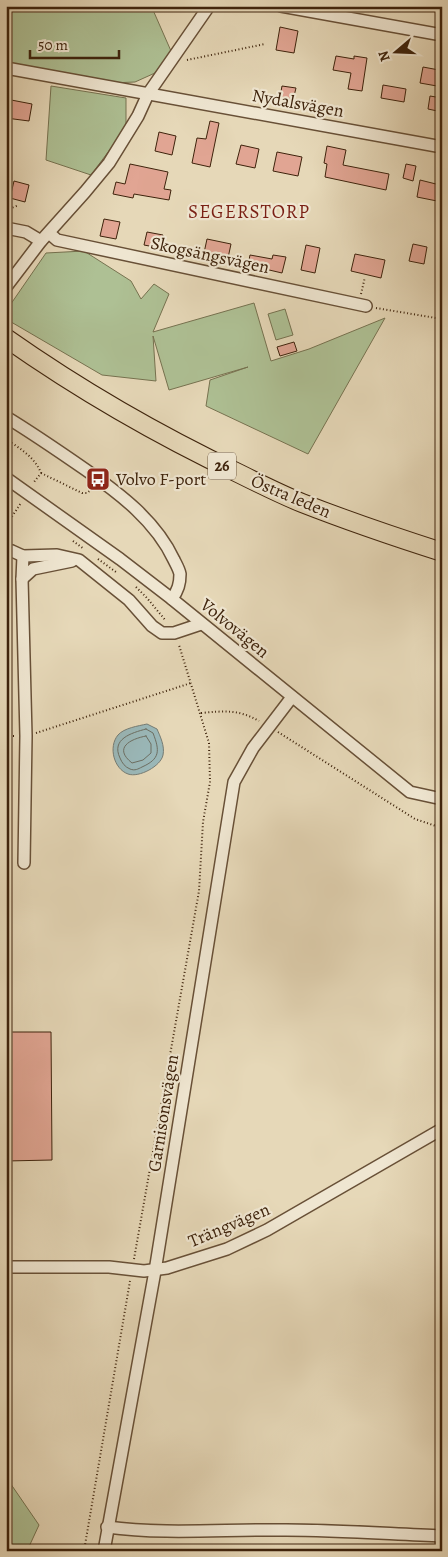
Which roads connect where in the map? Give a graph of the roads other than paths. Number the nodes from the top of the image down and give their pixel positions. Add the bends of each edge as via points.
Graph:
1 (209, 6) edge
2 (281, 6) edge
3 (442, 35) edge
4 (6, 68) edge
5 (148, 94) junction
6 (442, 147) edge
7 (6, 228) edge
8 (45, 237) junction
9 (8, 284) edge
10 (363, 305) road end
11 (12, 342) edge
12 (6, 417) edge
13 (6, 478) edge
14 (442, 544) edge
15 (6, 550) edge
16 (442, 552) edge
17 (23, 556) junction
18 (79, 560) junction
19 (22, 579) junction
20 (172, 599) junction
21 (201, 624) junction
22 (292, 697) junction
23 (442, 799) edge
24 (24, 863) dead end
25 (442, 1129) edge
26 (6, 1267) edge
27 (155, 1271) junction
28 (107, 1528) junction
29 (442, 1534) edge
30 (104, 1551) edge
31 (442, 1551) edge

1 - 5 street
2 - 3 street
4 - 5 street, Nydalsvägen
5 - 6 street, Nydalsvägen
5 - 8 street via 109,163
7 - 8 street, Skogsängsvägen
8 - 9 street
8 - 10 street, Skogsängsvägen
11 - 14 highway, Östra leden / 26 via 213,453 394,529
11 - 16 highway, Östra leden / 26 via 107,403 216,463 302,503
12 - 20 street via 64,454 138,511 170,551 180,572 179,588
13 - 20 street, Volvovägen
15 - 17 street
17 - 18 street via 57,555
17 - 19 street
18 - 19 street via 33,570
18 - 21 street via 129,600 162,633 174,633
19 - 24 street via 26,736
20 - 21 street, Volvovägen
21 - 22 street, Volvovägen
22 - 23 street, Volvovägen via 410,792
22 - 27 street, Garnisonsvägen via 253,748 234,782
25 - 27 street, Trängvägen via 266,1230 227,1249
26 - 27 street, Trängvägen via 109,1267
27 - 28 street, Garnisonsvägen
28 - 29 street
28 - 30 street, Garnisonsvägen
29 - 31 street

